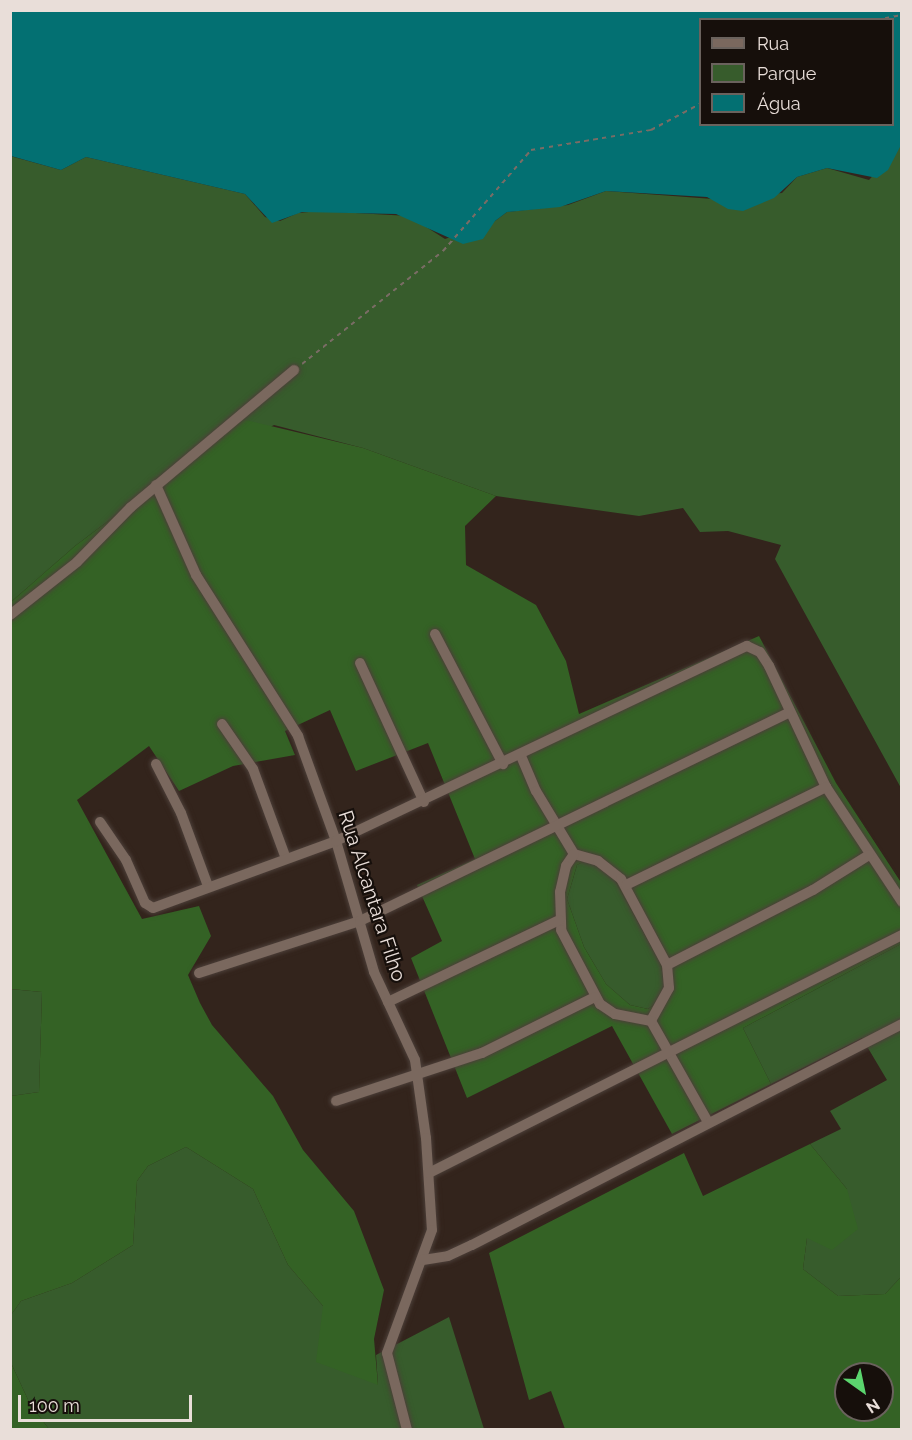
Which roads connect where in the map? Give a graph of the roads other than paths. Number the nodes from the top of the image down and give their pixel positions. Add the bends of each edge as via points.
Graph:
1 (294, 370) road end
2 (156, 485) junction
3 (10, 615) edge
4 (435, 634) dead end
5 (360, 663) dead end
6 (788, 713) junction
7 (222, 724) dead end
8 (521, 756) junction
9 (156, 764) dead end
10 (503, 764) junction
11 (826, 787) junction
12 (423, 802) junction
13 (100, 822) dead end
14 (558, 825) junction
15 (336, 841) junction
16 (574, 854) junction
17 (869, 855) junction
18 (285, 856) junction
19 (626, 885) junction
20 (208, 886) junction
21 (902, 902) edge
22 (559, 920) junction
23 (360, 921) junction
24 (902, 935) edge
25 (667, 965) junction
26 (199, 973) dead end
27 (595, 997) junction
28 (388, 1002) junction
29 (651, 1021) junction
30 (902, 1024) edge
31 (668, 1051) junction
32 (418, 1076) junction
33 (336, 1101) dead end
34 (708, 1122) junction
35 (429, 1173) junction
36 (423, 1260) junction
37 (407, 1430) edge

1 - 2 street
2 - 3 street via 77,562
2 - 15 street, Rua Alcantara Filho via 196,575 293,727
4 - 10 street
5 - 12 street
6 - 8 street via 769,666 760,652 747,646
6 - 11 street
6 - 14 street
7 - 18 street via 254,770
8 - 10 street
8 - 14 street via 536,791
9 - 20 street via 182,813
10 - 12 street
11 - 17 street
11 - 19 street
12 - 15 street
13 - 20 street via 126,860 148,907
14 - 16 street
14 - 23 street
15 - 18 street
15 - 23 street, Rua Alcantara Filho
16 - 19 street via 608,866
16 - 22 street via 564,873
17 - 21 street
17 - 25 street via 813,890
18 - 20 street
19 - 25 street
22 - 27 street
22 - 28 street
23 - 26 street
23 - 28 street, Rua Alcantara Filho via 374,972
24 - 31 street
25 - 29 street via 669,988
27 - 29 street via 615,1014
27 - 32 street via 501,1044
28 - 32 street, Rua Alcantara Filho via 410,1044
29 - 31 street
30 - 34 street
31 - 34 street
31 - 35 street
32 - 33 street
32 - 35 street, Rua Alcantara Filho
34 - 36 street via 472,1245 448,1256
35 - 36 street, Rua Alcantara Filho via 432,1230
36 - 37 street, Rua Alcantara Filho via 387,1353

